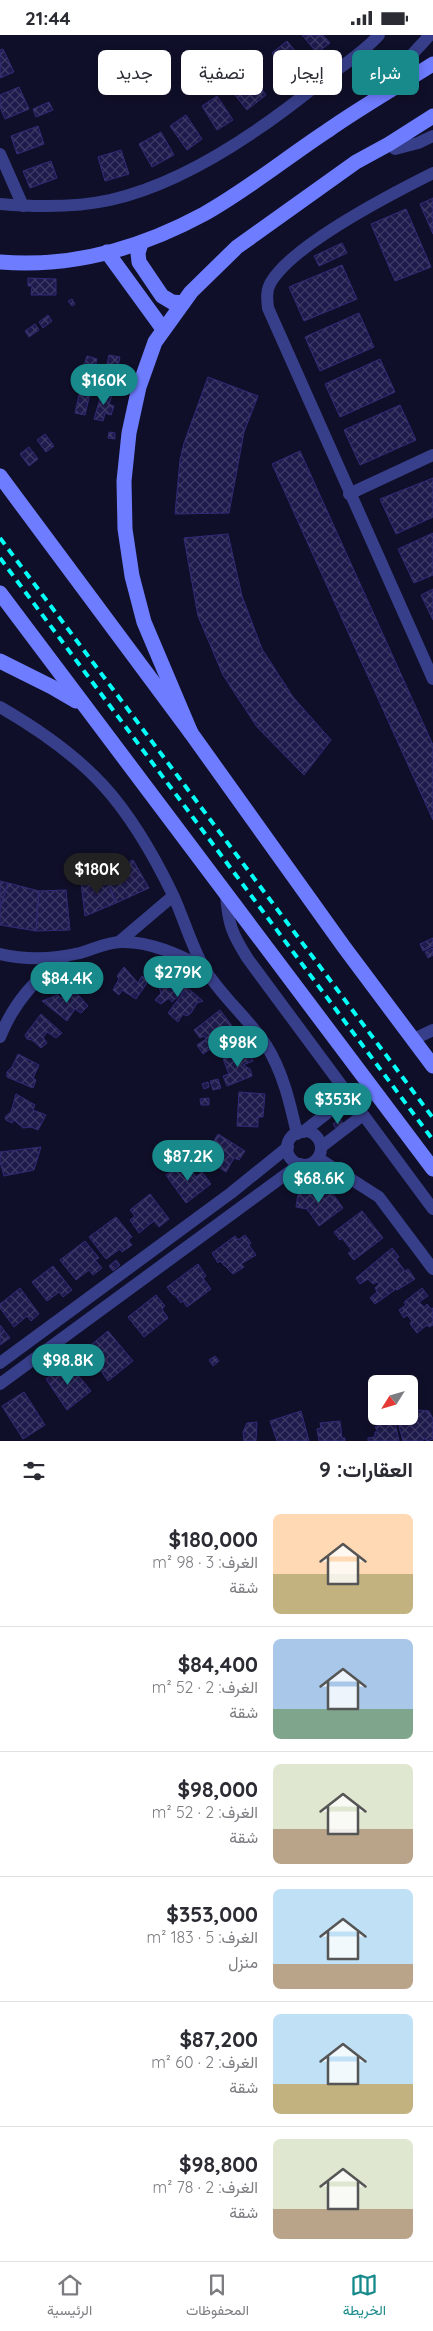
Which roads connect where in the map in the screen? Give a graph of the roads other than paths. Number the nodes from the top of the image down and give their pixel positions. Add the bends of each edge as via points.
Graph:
1 (379, 35) edge
2 (430, 35) edge
3 (433, 64) edge
4 (380, 97) junction
5 (433, 116) edge
6 (433, 136) edge
7 (389, 144) junction
8 (0, 154) edge
9 (433, 173) edge
10 (0, 204) edge
11 (23, 206) junction
12 (142, 243) junction
13 (107, 252) junction
14 (0, 262) edge
15 (183, 303) junction
16 (164, 329) junction
17 (433, 455) edge
18 (0, 476) edge
19 (349, 493) junction
20 (0, 593) edge
21 (0, 661) edge
22 (433, 679) edge
23 (83, 706) junction
24 (0, 707) edge
25 (191, 733) junction
26 (226, 894) junction
27 (173, 896) junction
28 (120, 941) junction
29 (0, 954) edge
30 (66, 956) junction
31 (205, 968) junction
32 (433, 1030) edge
33 (0, 1037) edge
34 (414, 1039) junction
35 (433, 1066) edge
36 (349, 1096) junction
37 (363, 1115) junction
38 (300, 1133) junction
39 (288, 1147) junction
40 (320, 1153) junction
41 (300, 1164) junction
42 (433, 1169) edge
43 (433, 1209) edge
44 (433, 1269) edge
45 (0, 1363) edge
46 (0, 1384) edge

1 - 11 street via 290,107 247,136 157,186 109,201
2 - 4 street via 402,65
3 - 4 street
4 - 12 street via 205,213
5 - 7 street
6 - 7 street via 407,147 395,149
7 - 15 street via 356,162 237,247 205,276
8 - 11 street
9 - 19 street via 314,243 278,272 268,289 268,308
10 - 11 street
12 - 13 street
12 - 15 street via 139,262 162,296 172,302
13 - 14 street via 47,264
13 - 16 street
15 - 16 street
16 - 25 street via 154,342 139,387 129,433 124,481 125,529 132,576 144,622
17 - 19 street
18 - 25 street
19 - 22 street
20 - 23 street
21 - 23 street
23 - 26 street
24 - 27 street via 66,749 96,776 123,807 145,840
25 - 34 street
26 - 36 street via 228,921 235,939
26 - 42 street
27 - 28 street
27 - 31 street
28 - 30 street
28 - 31 street via 178,955
29 - 30 street via 34,958
30 - 33 street via 22,995
31 - 38 street via 266,1045 280,1073
32 - 34 street
34 - 35 street
36 - 37 street
36 - 38 street
37 - 40 street
37 - 43 street
38 - 39 street
38 - 40 street via 315,1135
39 - 41 street via 291,1158
39 - 45 street via 231,1193
40 - 41 street via 312,1163
40 - 44 street via 379,1197
41 - 46 street

